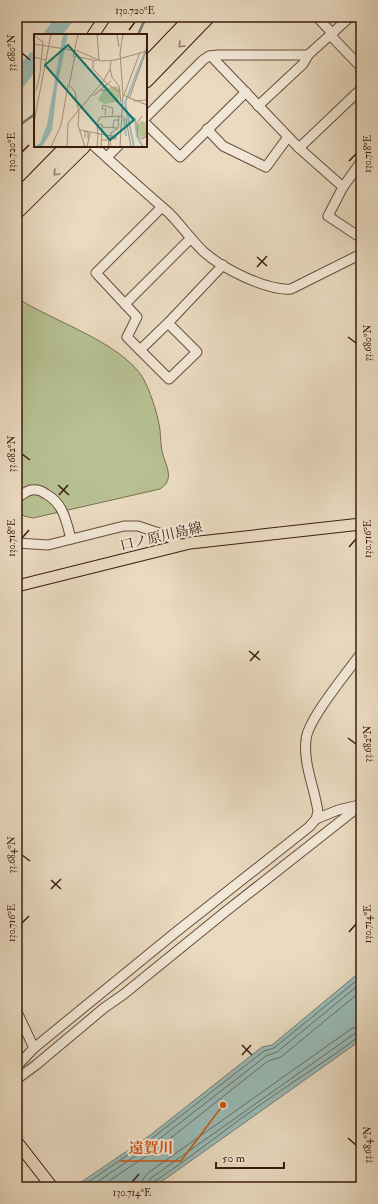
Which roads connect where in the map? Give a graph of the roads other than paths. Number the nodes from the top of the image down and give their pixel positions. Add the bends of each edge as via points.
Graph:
1 (105, 17) edge
2 (192, 17) edge
3 (208, 17) edge
4 (317, 17) edge
5 (350, 17) edge
6 (93, 34) edge
7 (332, 35) junction
8 (308, 55) junction
9 (211, 56) junction
10 (147, 64) edge
11 (361, 67) edge
12 (147, 80) edge
13 (361, 89) edge
14 (246, 92) junction
15 (258, 106) junction
16 (147, 117) edge
17 (147, 125) edge
18 (207, 129) junction
19 (288, 137) junction
20 (66, 147) edge
21 (83, 147) edge
22 (95, 147) edge
23 (117, 147) edge
24 (299, 148) junction
25 (107, 157) junction
26 (361, 162) edge
27 (343, 187) junction
28 (17, 197) edge
29 (162, 207) junction
30 (17, 212) edge
31 (191, 238) junction
32 (361, 238) edge
33 (361, 254) edge
34 (223, 265) junction
35 (125, 304) junction
36 (168, 323) junction
37 (140, 350) junction
38 (17, 497) edge
39 (361, 524) edge
40 (71, 539) junction
41 (17, 543) edge
42 (181, 545) junction
43 (17, 586) edge
44 (361, 653) edge
45 (361, 805) edge
46 (316, 819) junction
47 (17, 1012) edge
48 (34, 1048) junction
49 (17, 1066) edge
50 (17, 1079) edge
51 (17, 1142) edge
52 (52, 1187) edge

1 - 6 main road
2 - 10 highway
3 -> 12 highway
4 - 7 street
5 - 7 street
7 - 8 street
7 - 11 street
8 - 9 street
8 - 15 street via 304,64
9 - 14 street
9 - 16 street via 203,60
13 - 24 street
14 - 15 street
14 - 18 street
15 - 19 street
17 - 18 street via 180,157
18 - 19 street via 223,146 266,167
19 - 24 street
20 - 28 highway
21 -> 30 highway
22 - 25 street
23 - 25 street
24 - 27 street
25 - 29 street
26 - 27 street
27 - 32 street via 328,216
29 - 31 street
29 - 35 street via 96,274
31 - 34 street via 209,256
31 - 35 street
33 - 34 street via 291,289 265,286
34 - 36 street
35 - 37 street via 137,317 127,337
36 - 37 street
36 - 37 street via 197,352 169,379
38 - 40 street via 31,490 41,491 50,496 62,508
39 - 42 main road, 口ノ原川島線
40 - 41 street via 48,545
40 - 42 street via 124,526 138,526 165,535
42 - 43 main road, 口ノ原川島線
44 - 46 street via 311,723 306,739 306,753 317,804
45 - 46 street via 338,810
45 - 50 street
46 - 48 street via 299,836
47 - 48 street
48 - 49 street
51 - 52 main road

